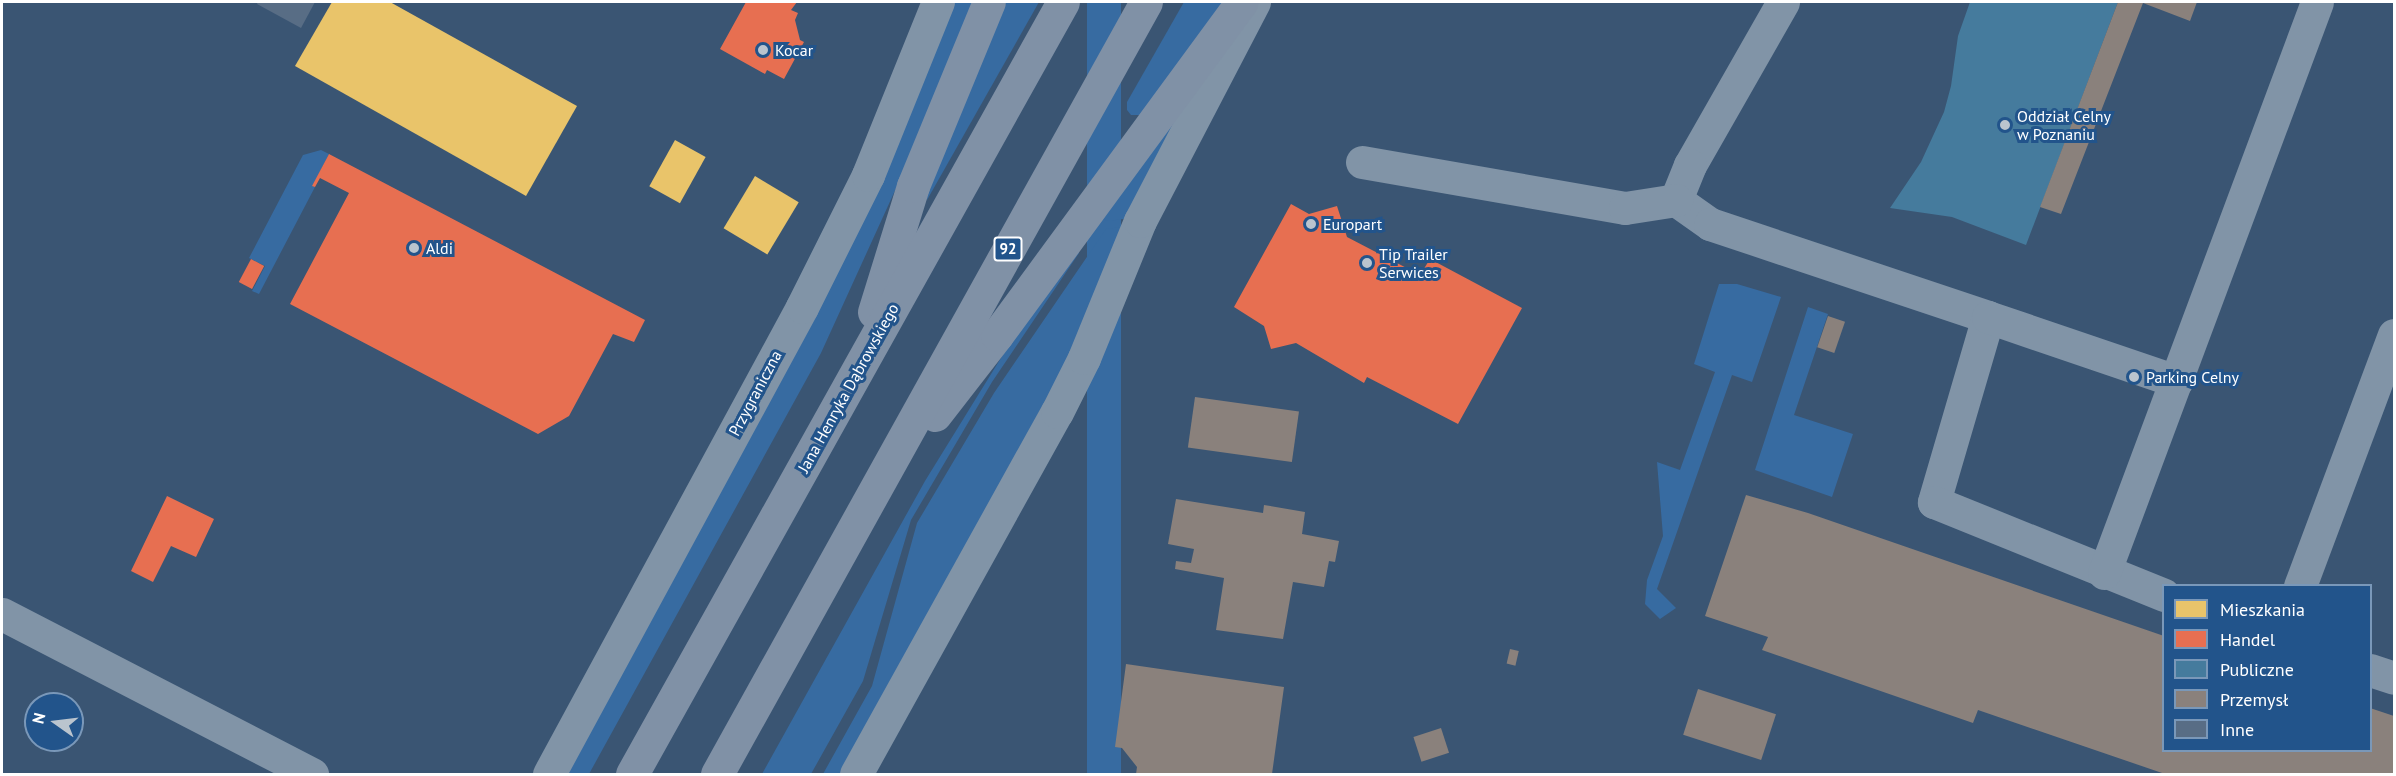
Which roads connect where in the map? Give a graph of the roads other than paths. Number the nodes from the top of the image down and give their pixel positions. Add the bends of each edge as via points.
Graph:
1 (939, 2) edge
2 (989, 2) edge
3 (1063, 2) edge
4 (1146, 2) edge
5 (1242, 2) edge
6 (1254, 2) edge
7 (1783, 2) edge
8 (2318, 2) edge
9 (1362, 162) dead end
10 (1676, 200) junction
11 (1988, 317) junction
12 (2394, 335) edge
13 (854, 376) junction
14 (2176, 381) junction
15 (871, 496) junction
16 (2104, 573) junction
17 (2300, 584) edge
18 (2162, 595) edge
19 (2, 614) edge
20 (2372, 671) edge
21 (2394, 678) edge
22 (312, 774) edge
23 (549, 774) edge
24 (632, 774) edge
25 (717, 774) edge
26 (856, 774) edge

1 - 23 street, Przygraniczna via 868,175 807,297
2 - 13 main road via 913,186
3 - 13 main road, Jana Henryka Dąbrowskiego
4 - 15 main road, 92
5 - 15 main road via 997,335
6 - 26 street via 1140,221 1057,412
7 - 10 street via 1690,165
8 - 14 street
9 - 10 street via 1625,208
10 - 11 street via 1710,224
11 - 14 street
11 - 16 street via 1934,502
12 - 17 street
13 - 24 main road, Jana Henryka Dąbrowskiego
14 - 16 street
15 - 25 main road, 92
16 - 18 street
19 - 22 street
20 - 21 street

